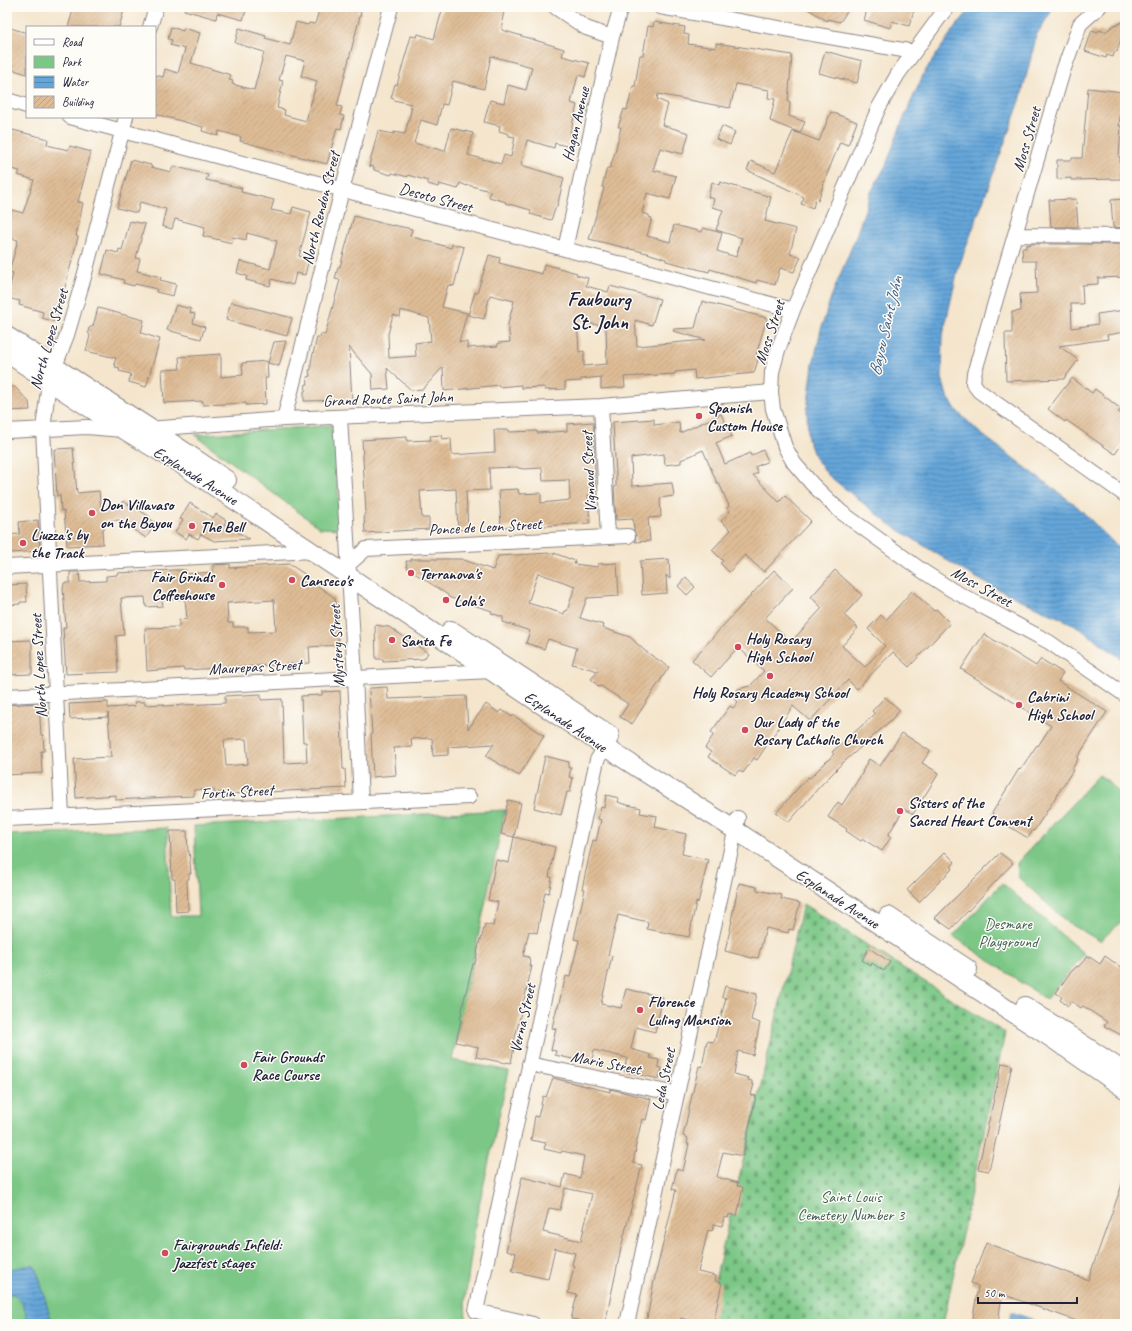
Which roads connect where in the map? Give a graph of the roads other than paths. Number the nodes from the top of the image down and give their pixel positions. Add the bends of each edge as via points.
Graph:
1 (156, 7) edge
2 (391, 7) edge
3 (555, 7) edge
4 (621, 7) edge
5 (660, 7) edge
6 (947, 7) edge
7 (1099, 7) edge
8 (150, 26) edge
9 (612, 37) junction
10 (914, 52) junction
11 (7, 100) edge
12 (26, 106) edge
13 (74, 118) edge
14 (126, 118) edge
15 (122, 131) junction
16 (342, 190) junction
17 (1015, 235) junction
18 (1125, 236) edge
19 (565, 249) junction
20 (793, 310) junction
21 (7, 336) edge
22 (7, 353) edge
23 (52, 375) junction
24 (771, 392) junction
25 (601, 406) junction
26 (340, 417) junction
27 (284, 419) junction
28 (43, 429) junction
29 (151, 429) junction
30 (125, 430) junction
31 (7, 431) edge
32 (1125, 495) edge
33 (628, 536) dead end
34 (608, 537) junction
35 (312, 551) junction
36 (50, 565) junction
37 (7, 567) edge
38 (349, 570) junction
39 (496, 666) junction
40 (356, 678) junction
41 (57, 694) junction
42 (1125, 695) edge
43 (7, 696) edge
44 (609, 742) junction
45 (469, 797) dead end
46 (361, 802) junction
47 (62, 816) junction
48 (7, 819) edge
49 (737, 824) junction
50 (980, 984) junction
51 (529, 1064) junction
52 (1125, 1072) edge
53 (1125, 1089) edge
54 (677, 1094) junction
55 (533, 1324) edge
56 (627, 1324) edge

1 - 8 street
2 - 16 street, North Rendon Street
3 - 9 street via 586,28
4 - 9 street, Hagan Avenue
5 - 10 street
6 - 10 street, Moss Street
7 - 17 street, Moss Street via 1080,24
9 - 19 street, Hagan Avenue
10 - 20 street, Moss Street via 879,107
11 - 12 street
13 - 15 street, Desoto Street
14 - 15 street, North Lopez Street
15 - 16 street, Desoto Street
15 - 23 street, North Lopez Street via 84,277
16 - 19 street, Desoto Street
16 - 27 street, North Rendon Street
17 - 18 street
17 - 32 street, Moss Street via 973,383 979,391
19 - 20 street, Desoto Street
20 - 24 street, Moss Street via 776,357
21 - 23 street, Esplanade Avenue
22 - 23 street, Esplanade Avenue
23 - 28 street, North Lopez Street
23 - 29 street, Esplanade Avenue
23 - 30 street, Esplanade Avenue
24 - 25 street, Grand Route Saint John
24 - 42 street, Moss Street via 777,425 794,463 841,512 924,572 952,590 1049,642
25 - 26 street, Grand Route Saint John
25 - 34 street, Vignaud Street
26 - 27 street, Grand Route Saint John
26 - 38 street, Mystery Street
27 - 29 street, Grand Route Saint John
28 - 30 street, Grand Route Saint John via 87,427
28 - 31 street, Grand Route Saint John
28 - 36 street, North Lopez Street
29 - 30 street, Grand Route Saint John
29 - 38 street, Esplanade Avenue via 330,550
30 - 35 street, Esplanade Avenue
33 - 34 street, Ponce de Leon Street
34 - 38 street, Ponce de Leon Street via 366,548
35 - 36 street
35 - 38 street, Esplanade Avenue
36 - 37 street
36 - 41 street, North Lopez Street
38 - 39 street, Esplanade Avenue
38 - 40 street, Mystery Street
39 - 40 street, Maurepas Street
39 - 44 street, Esplanade Avenue
40 - 41 street, Maurepas Street
40 - 46 street, Mystery Street
41 - 43 street, Maurepas Street
41 - 47 street, North Lopez Street
44 - 49 street, Esplanade Avenue
44 - 51 street, Verna Street via 597,760
45 - 46 street, Fortin Street
46 - 47 street, Fortin Street
47 - 48 street, Fortin Street
49 - 50 street, Esplanade Avenue
49 - 54 street, Leda Street
50 - 52 street, Esplanade Avenue
50 - 53 street, Esplanade Avenue
51 - 54 street, Marie Street
51 - 55 street, Verna Street via 476,1311
54 - 56 street, Leda Street

